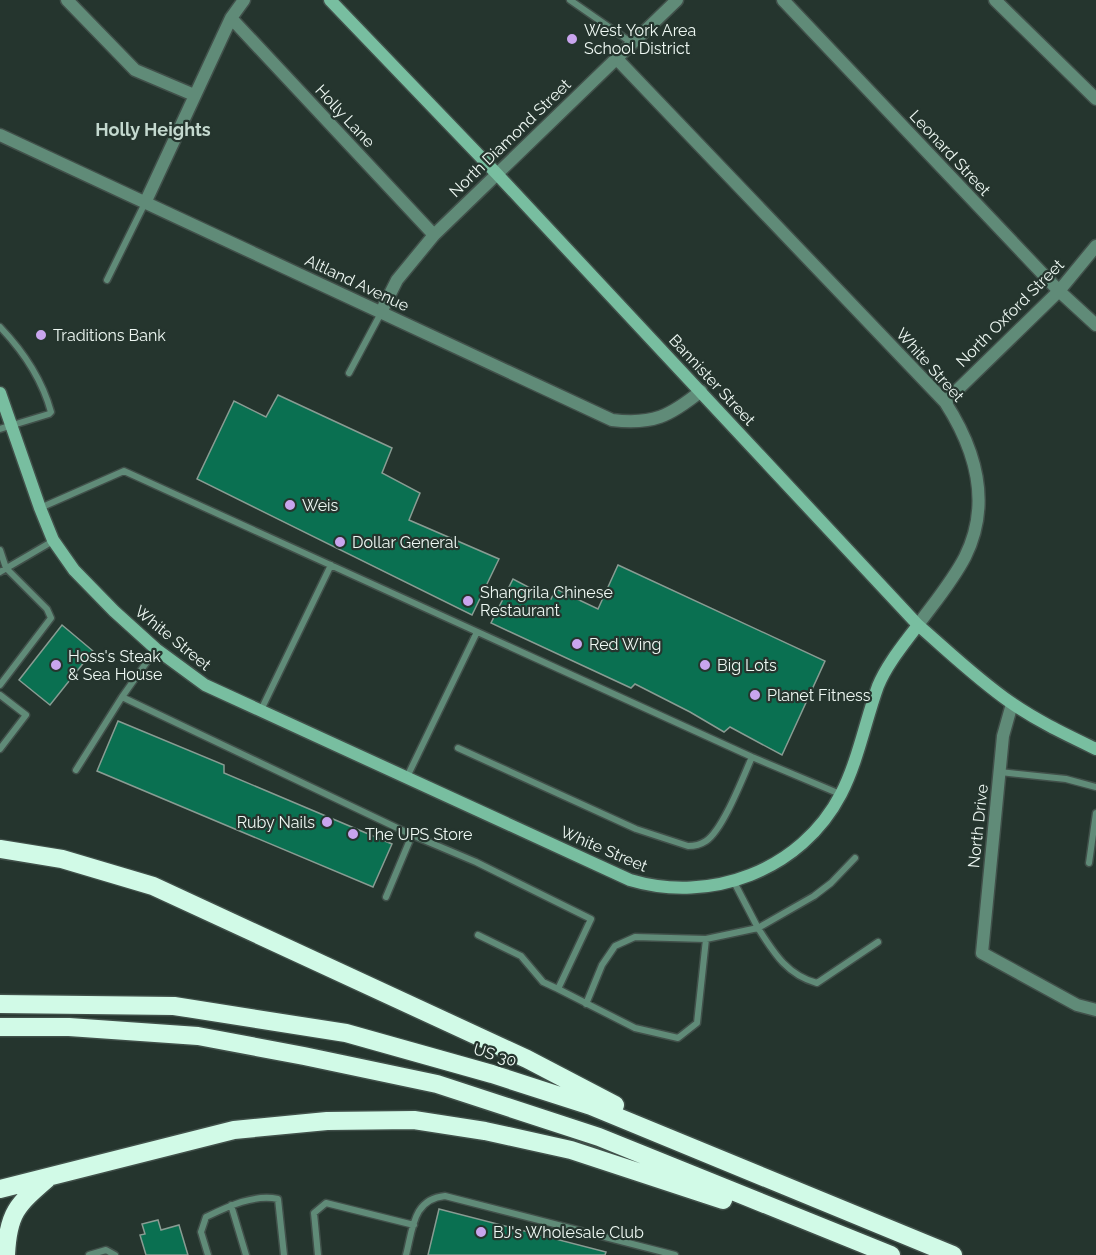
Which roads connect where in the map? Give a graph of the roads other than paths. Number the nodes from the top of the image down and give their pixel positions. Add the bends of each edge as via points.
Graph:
1 (67, 0) edge
2 (243, 0) edge
3 (330, 0) edge
4 (570, 0) edge
5 (677, 0) edge
6 (783, 0) edge
7 (995, 0) edge
8 (231, 18) junction
9 (632, 43) junction
10 (616, 58) junction
11 (194, 95) junction
12 (1096, 99) edge
13 (0, 135) edge
14 (497, 174) junction
15 (145, 204) junction
16 (434, 235) junction
17 (1096, 246) edge
18 (107, 279) dead end
19 (1059, 291) junction
20 (381, 312) junction
21 (1096, 325) edge
22 (0, 327) edge
23 (349, 373) dead end
24 (700, 392) junction
25 (0, 393) edge
26 (945, 402) junction
27 (6, 427) edge
28 (40, 508) junction
29 (54, 540) junction
30 (0, 550) edge
31 (331, 565) junction
32 (3, 570) edge
33 (918, 625) junction
34 (477, 632) junction
35 (156, 649) junction
36 (0, 685) edge
37 (0, 695) edge
38 (122, 697) junction
39 (1012, 704) junction
40 (261, 710) junction
41 (458, 748) dead end
42 (0, 749) edge
43 (1096, 749) edge
44 (752, 757) junction
45 (75, 770) dead end
46 (1000, 772) junction
47 (407, 777) junction
48 (1096, 787) edge
49 (841, 795) junction
50 (1096, 813) edge
51 (412, 835) junction
52 (0, 849) edge
53 (855, 858) dead end
54 (1089, 863) dead end
55 (734, 882) junction
56 (386, 897) dead end
57 (758, 928) junction
58 (478, 935) dead end
59 (706, 939) junction
60 (878, 942) dead end
61 (558, 989) junction
62 (0, 1004) edge
63 (586, 1004) junction
64 (1096, 1010) edge
65 (0, 1027) edge
66 (720, 1160) junction
67 (50, 1177) junction
68 (0, 1189) edge
69 (231, 1205) junction
70 (414, 1225) junction
71 (6, 1255) edge
72 (89, 1255) edge
73 (115, 1255) edge
74 (208, 1255) edge
75 (246, 1255) edge
76 (284, 1255) edge
77 (318, 1255) edge
78 (406, 1255) edge
79 (675, 1255) edge
80 (873, 1255) edge
81 (891, 1255) edge
82 (953, 1255) edge

1 - 11 street via 135,70
2 - 8 street
3 - 14 street, Bannister Street
4 - 9 lane
5 - 9 street, North Diamond Street
6 - 19 street, Leonard Street
7 - 12 street
8 - 11 street
8 - 16 street, Holly Lane
9 - 10 street, North Diamond Street
10 - 14 street, North Diamond Street
10 - 26 street, White Street
11 - 15 street
13 - 15 street, Altland Avenue
14 - 16 street, North Diamond Street
14 - 24 street, Bannister Street
15 - 18 lane
15 - 20 street, Altland Avenue
16 - 20 street, North Diamond Street via 398,280
17 - 19 street, North Oxford Street
19 - 21 street, Leonard Street
19 - 26 street, North Oxford Street
20 - 23 lane
20 - 24 street, Altland Avenue via 612,420 647,421 662,417
22 - 27 lane via 38,378 51,412
24 - 33 street, Bannister Street
25 - 27 street, White Street
26 - 33 street, White Street via 970,447 979,494 978,516 974,536 954,577
27 - 28 street, White Street
28 - 29 street, White Street
28 - 31 lane via 124,471
29 - 32 lane
29 - 35 street, White Street via 74,570
30 - 32 lane
31 - 34 lane
31 - 40 lane
32 - 36 lane via 47,609 51,618
33 - 39 street, Bannister Street
33 - 49 street, White Street via 891,661 879,685
34 - 44 lane
34 - 47 lane
35 - 38 lane
35 - 40 street, White Street via 205,685
37 - 42 lane via 26,715
38 - 45 lane
38 - 51 lane
39 - 43 street, Bannister Street
39 - 46 street, North Drive
40 - 47 street, White Street
41 - 44 lane via 636,829 688,846 705,842 718,829
44 - 49 lane
46 - 48 lane via 1066,779
46 - 64 street, North Drive via 982,953 1077,1005
47 - 55 street, White Street via 630,880 680,889
49 - 55 street, White Street via 805,840 783,859
50 - 54 lane
51 - 56 lane
51 - 61 lane via 591,919
52 - 66 highway via 62,859 153,886 527,1059
53 - 57 lane via 814,896
55 - 57 lane
57 - 59 lane
57 - 60 lane via 784,965 801,979 817,983
58 - 61 lane via 521,956 543,981
59 - 63 lane via 635,937 615,946 602,965
59 - 63 lane via 697,1023 678,1038 635,1028
61 - 63 lane
62 - 66 highway, US 30 / US 30 via 174,1006 346,1033 591,1106
65 - 81 highway via 69,1027 198,1036 437,1084 599,1137
66 - 82 highway, US 30 / US 30
67 - 68 highway
67 - 71 highway via 21,1201 10,1221
67 - 80 highway via 234,1130 327,1121 414,1120 571,1150 693,1189
69 - 74 lane via 206,1217 201,1233
69 - 75 lane
69 - 76 lane via 265,1196 279,1199
70 - 77 lane via 326,1203 314,1213
70 - 78 lane
70 - 79 lane via 419,1209 432,1197 445,1196
72 - 73 lane via 106,1250

